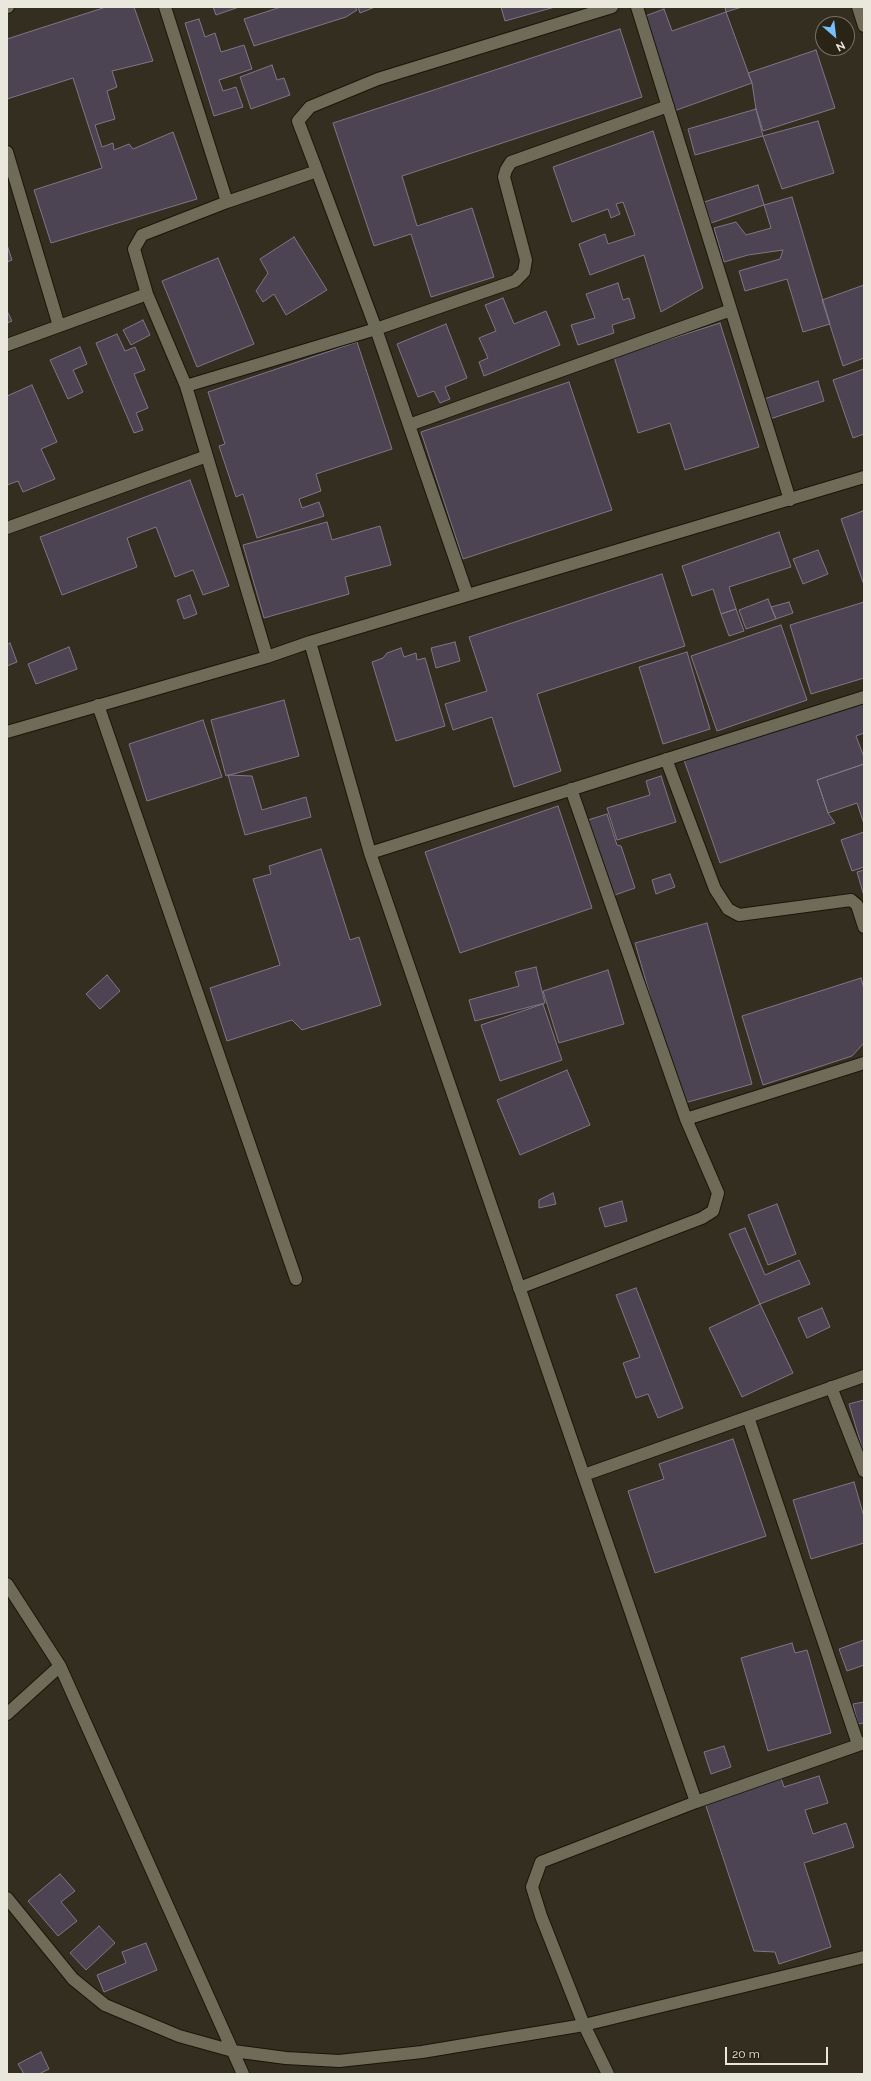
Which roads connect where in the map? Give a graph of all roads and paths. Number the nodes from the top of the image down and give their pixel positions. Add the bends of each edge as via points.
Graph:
1 (165, 7) edge
2 (612, 7) edge
3 (637, 7) edge
4 (858, 7) edge
5 (864, 26) edge
6 (668, 106) junction
7 (7, 152) edge
8 (318, 171) junction
9 (11, 183) edge
10 (227, 202) junction
11 (147, 294) junction
12 (731, 310) junction
13 (59, 326) junction
14 (376, 329) junction
15 (7, 345) edge
16 (186, 386) junction
17 (409, 425) junction
18 (207, 456) junction
19 (864, 477) edge
20 (790, 500) junction
21 (7, 528) edge
22 (467, 594) junction
23 (310, 642) junction
24 (267, 657) junction
25 (864, 697) edge
26 (98, 705) junction
27 (7, 732) edge
28 (666, 759) junction
29 (571, 789) junction
30 (370, 853) junction
31 (864, 927) edge
32 (864, 1063) edge
33 (686, 1119) junction
34 (296, 1279) dead end
35 (519, 1288) junction
36 (864, 1376) edge
37 (831, 1387) junction
38 (748, 1417) junction
39 (864, 1472) edge
40 (584, 1475) junction
41 (7, 1584) edge
42 (60, 1666) junction
43 (7, 1714) edge
44 (861, 1744) edge
45 (696, 1802) junction
46 (7, 1898) edge
47 (864, 1957) edge
48 (584, 2024) junction
49 (233, 2051) junction
50 (243, 2074) edge
51 (608, 2074) edge

1 - 10 street
2 - 8 street via 378,79 310,107 298,121
3 - 6 street
4 - 5 street
6 - 12 street
6 - 14 street via 511,162 504,178 526,260 524,272 515,281
7 - 9 street
8 - 10 street
8 - 14 street
9 - 13 street
10 - 11 street via 142,235 134,249
11 - 13 street
11 - 16 street
12 - 17 street
12 - 20 street
13 - 15 street
14 - 16 street
14 - 17 street
16 - 18 street
17 - 22 street
18 - 21 street
18 - 24 street
19 - 20 street
20 - 22 street
22 - 23 street
23 - 24 street
23 - 30 street
24 - 26 street
25 - 28 street
26 - 27 street
26 - 34 street
28 - 29 street
28 - 31 street via 715,889 728,909 739,914 850,900 857,905
29 - 30 street
29 - 33 street
30 - 35 street
32 - 33 street
33 - 35 street via 718,1193 713,1211 702,1218
35 - 40 street
36 - 37 street
37 - 38 street
37 - 39 street
38 - 40 street
38 - 44 street
40 - 45 street
41 - 42 street
42 - 43 street
42 - 49 street
44 - 45 street
45 - 48 street via 541,1862 532,1887
46 - 49 street via 73,1979 105,2005 179,2036
47 - 48 street
48 - 49 street via 422,2052 340,2061 286,2058
48 - 51 street
49 - 50 street

